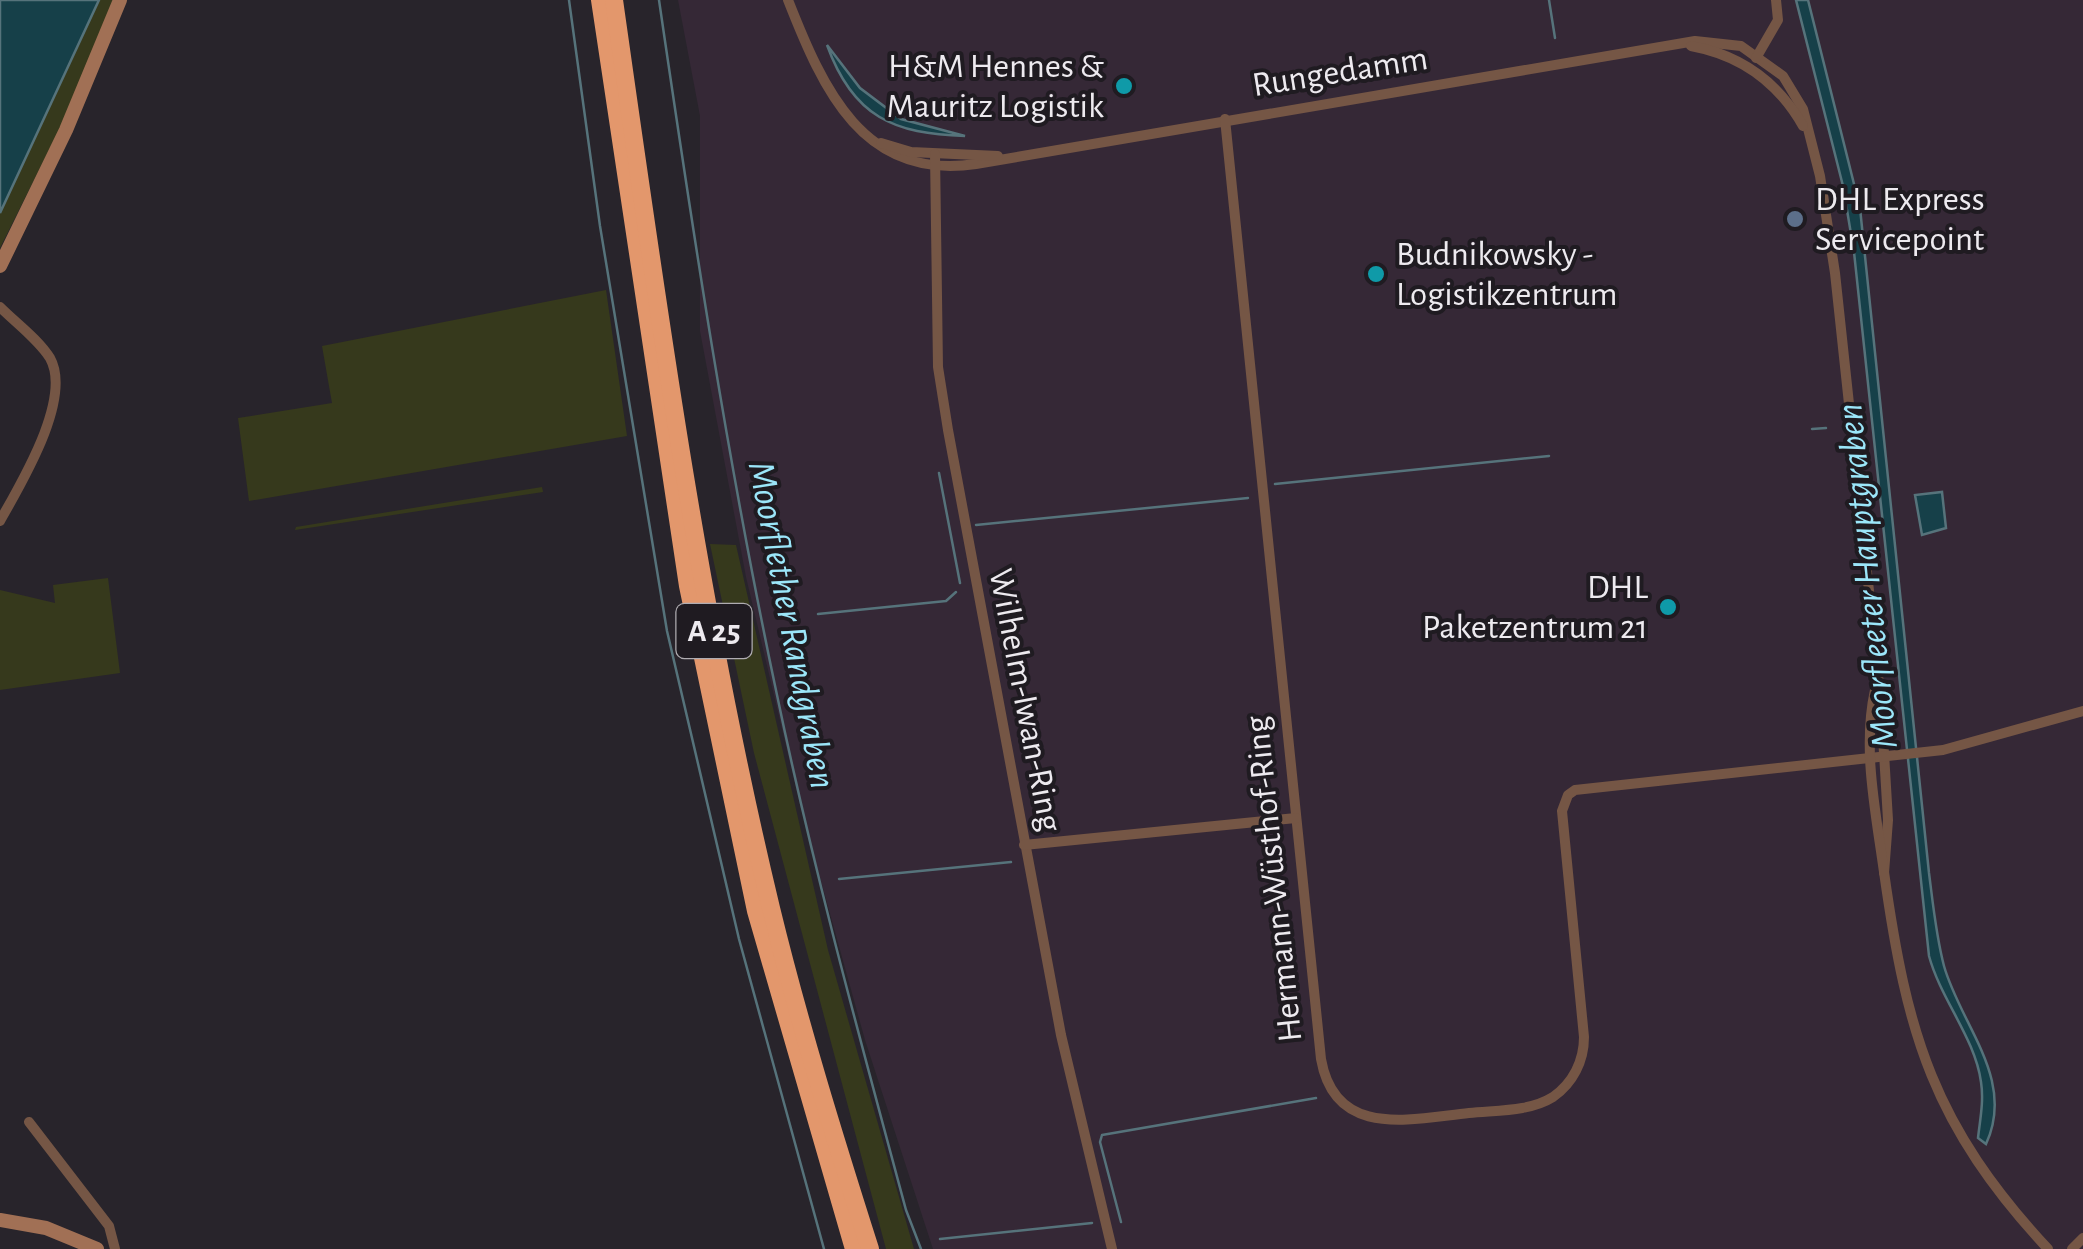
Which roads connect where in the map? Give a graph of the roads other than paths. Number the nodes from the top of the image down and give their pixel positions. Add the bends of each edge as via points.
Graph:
1 (120, 0) edge
2 (600, 0) edge
3 (614, 0) edge
4 (788, 0) edge
5 (1776, 0) edge
6 (1680, 45) junction
7 (1758, 55) junction
8 (1750, 68) junction
9 (1224, 119) junction
10 (865, 135) junction
11 (1810, 140) junction
12 (934, 154) junction
13 (1008, 156) junction
14 (934, 167) junction
15 (0, 266) edge
16 (0, 307) edge
17 (0, 520) edge
18 (1876, 686) junction
19 (2083, 711) edge
20 (1885, 757) junction
21 (1871, 758) junction
22 (1296, 818) junction
23 (1024, 845) junction
24 (1884, 873) junction
25 (29, 1122) dead end
26 (0, 1220) edge
27 (2083, 1238) edge
28 (97, 1249) edge
29 (115, 1249) edge
30 (854, 1249) edge
31 (870, 1249) edge
32 (1112, 1249) edge
33 (2048, 1249) edge
34 (2072, 1249) edge

1 - 15 street
2 - 30 highway, A 25 via 688,586 756,911
3 - 31 highway, A 25 via 704,584 771,907
4 - 10 street, Rungedamm via 831,92
5 - 7 street via 1778,20
6 - 7 street, Rungedamm via 1724,42
6 - 8 street, Rungedamm
6 - 9 street, Rungedamm
7 - 8 street
7 - 11 street, Rungedamm via 1795,92
8 - 11 street, Rungedamm via 1787,100
9 - 13 street, Rungedamm
9 - 22 street, Hermann-Wüsthof-Ring
10 - 12 street, Rungedamm
10 - 14 street, Rungedamm via 889,154
11 - 18 street, Rungedamm via 1835,273
12 - 13 street, Rungedamm
12 - 14 street, Wilhelm-Iwan-Ring
13 - 14 street, Rungedamm
14 - 23 street, Wilhelm-Iwan-Ring via 938,367
16 - 17 street via 52,361 55,379 34,458
18 - 20 street, Rungedamm
18 - 21 street, Rungedamm
19 - 20 street
20 - 21 street
20 - 24 street, Rungedamm
21 - 22 street, Hermann-Wüsthof-Ring via 1583,787 1566,799 1584,1037 1576,1072 1555,1095 1532,1106 1408,1119 1358,1113 1325,1077
21 - 24 street, Rungedamm
22 - 23 street
23 - 32 street, Wilhelm-Iwan-Ring
24 - 33 street, Rungedamm via 1902,990 1928,1070 1985,1174
25 - 29 street via 109,1226
26 - 28 street via 46,1228
27 - 34 street

